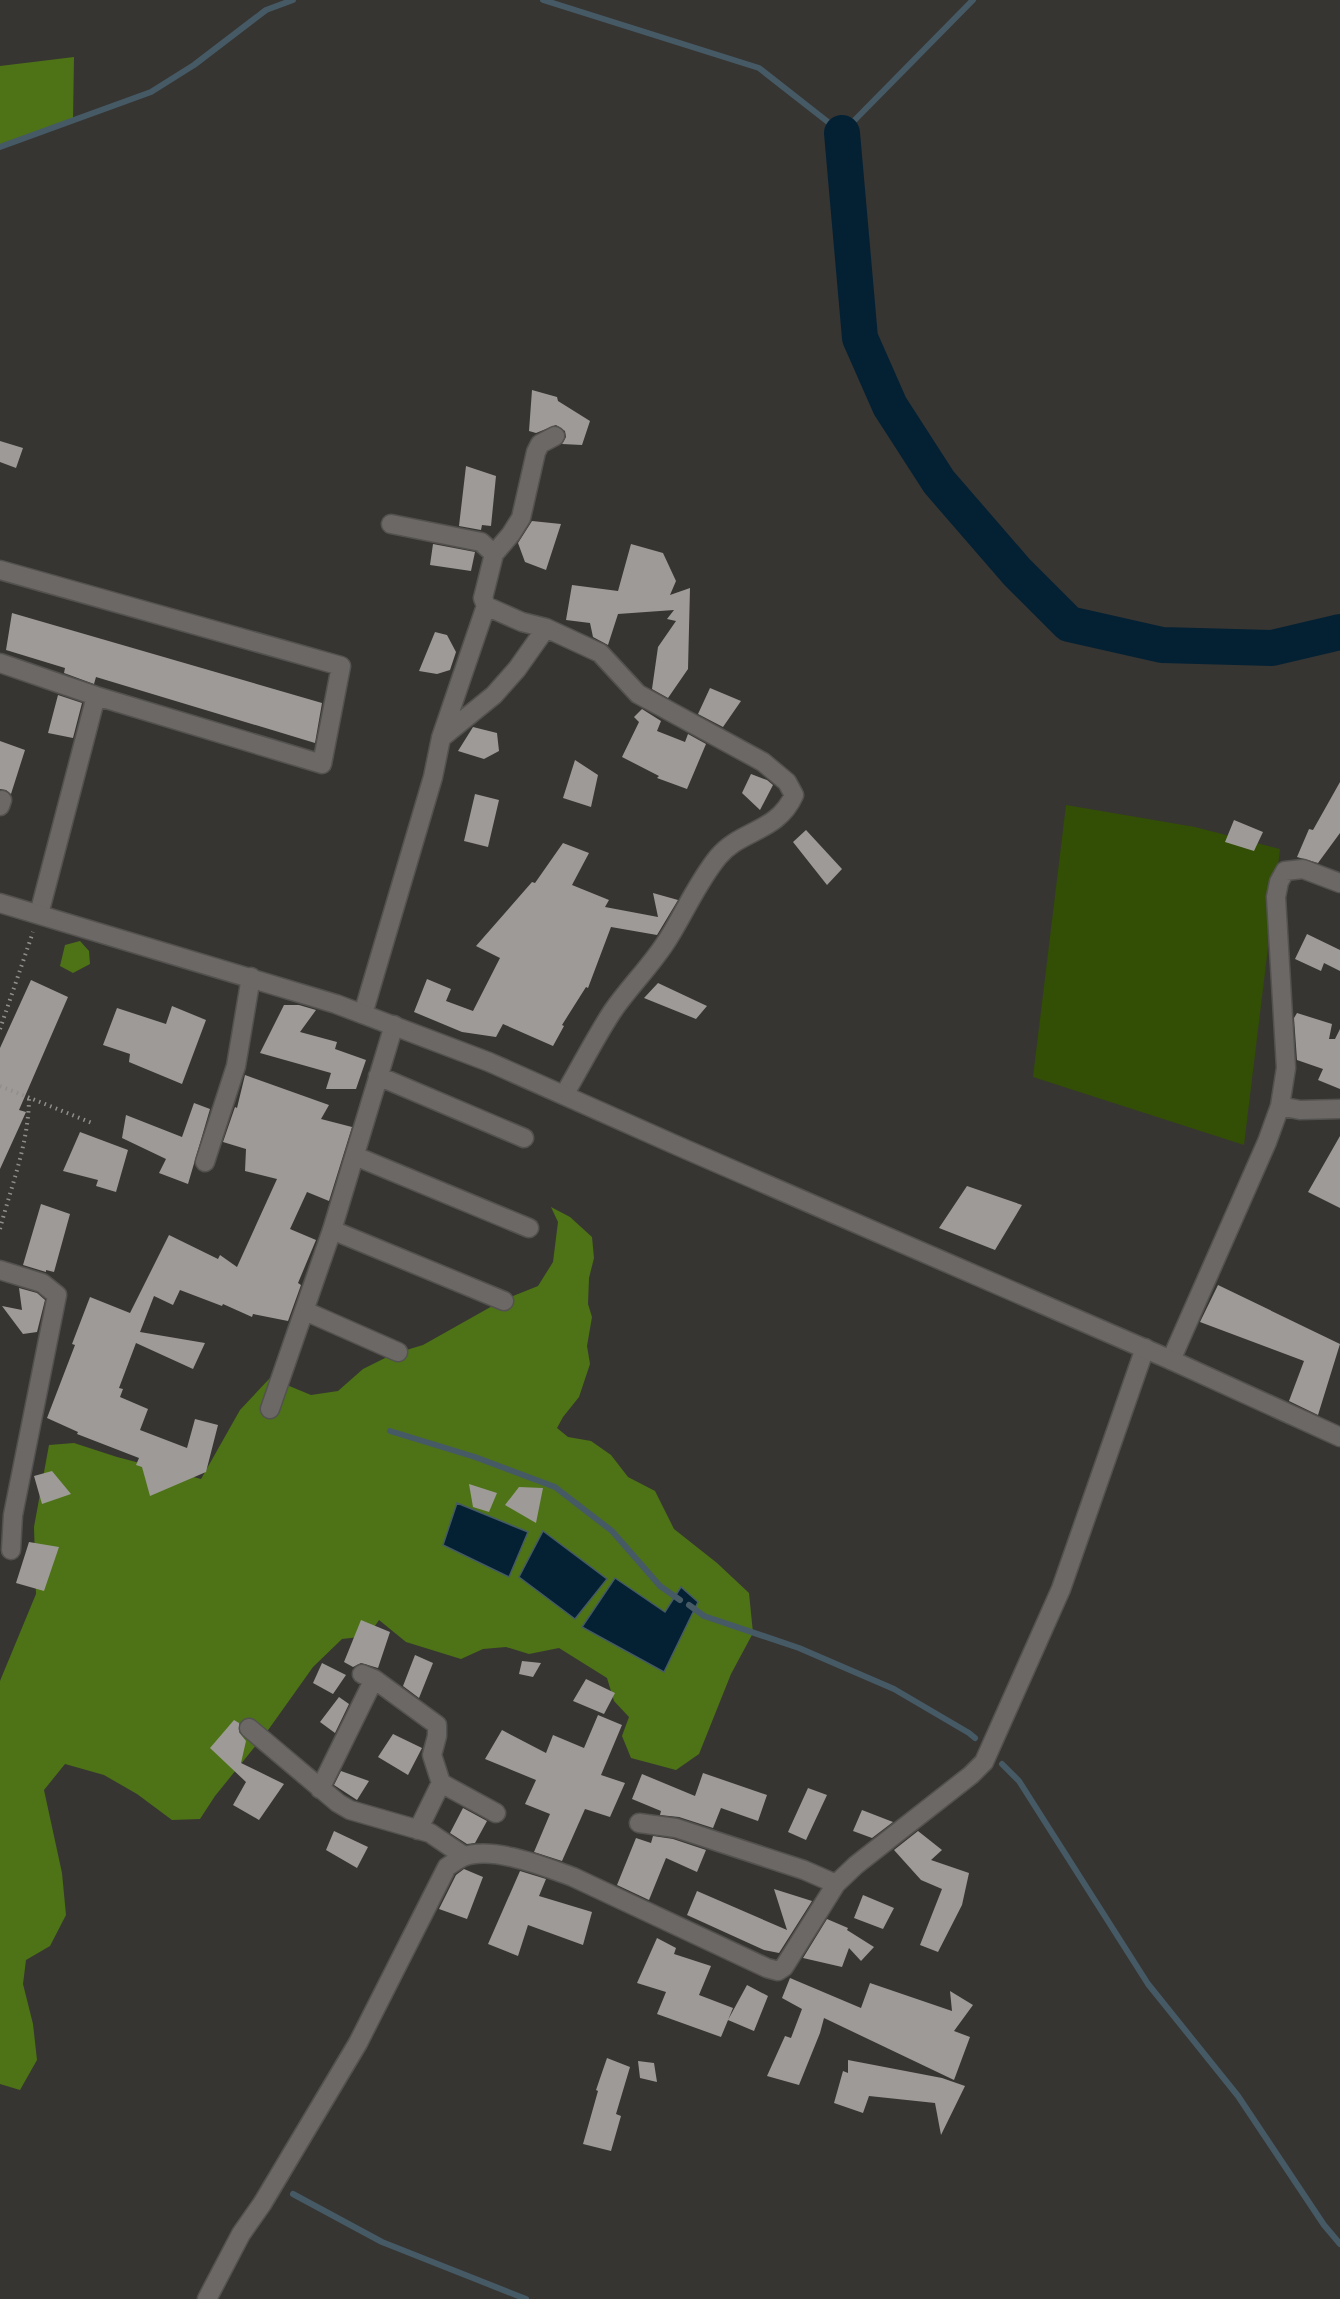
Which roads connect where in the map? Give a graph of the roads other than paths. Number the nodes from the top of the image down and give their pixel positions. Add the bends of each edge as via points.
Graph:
1 (555, 436) dead end
2 (391, 524) dead end
3 (494, 554) junction
4 (0, 570) edge
5 (486, 606) junction
6 (546, 628) junction
7 (0, 663) edge
8 (96, 696) junction
9 (441, 738) junction
10 (1340, 883) edge
11 (0, 903) edge
12 (39, 914) junction
13 (251, 976) junction
14 (363, 1014) junction
15 (394, 1025) junction
16 (378, 1076) junction
17 (564, 1095) junction
18 (1280, 1106) junction
19 (1340, 1109) edge
20 (524, 1138) dead end
21 (355, 1156) junction
22 (205, 1162) dead end
23 (530, 1228) dead end
24 (332, 1230) junction
25 (0, 1270) edge
26 (504, 1301) dead end
27 (305, 1311) junction
28 (1145, 1348) junction
29 (398, 1352) dead end
30 (1172, 1360) junction
31 (270, 1409) dead end
32 (1340, 1437) edge
33 (11, 1550) dead end
34 (249, 1728) dead end
35 (441, 1783) junction
36 (320, 1789) junction
37 (496, 1813) dead end
38 (639, 1823) dead end
39 (418, 1830) junction
40 (464, 1856) junction
41 (836, 1884) junction
42 (207, 2299) edge

1 - 3 street via 540,444 521,518
2 - 3 street via 481,542
3 - 5 street via 483,598
4 - 8 street via 341,666 322,764
5 - 6 street
5 - 9 street
6 - 9 street via 494,695
6 - 17 street via 600,653 638,694 763,762 787,783 794,795 789,807 775,821 719,856 668,940 612,1012
7 - 8 street
8 - 12 street
9 - 14 street
10 - 18 street via 1303,869 1285,871 1279,882 1276,897 1286,1068
11 - 12 street
12 - 13 street
13 - 14 street
13 - 22 street via 236,1065
14 - 15 street
15 - 16 street
15 - 17 street
16 - 20 street
16 - 21 street
17 - 28 street
18 - 19 street
18 - 30 street
21 - 23 street
21 - 24 street
24 - 26 street
24 - 27 street
25 - 33 street via 42,1283 57,1295 13,1515
27 - 29 street
27 - 31 street
28 - 30 street
28 - 41 street via 1061,1588 984,1762
30 - 32 street
34 - 36 street
35 - 36 street via 432,1755 437,1725 368,1676
35 - 37 street
35 - 39 street
36 - 39 street via 350,1810
38 - 41 street via 676,1828
39 - 40 street via 430,1833
40 - 41 street via 497,1853 553,1869 778,1971 788,1963
40 - 42 street via 447,1867 358,2043 241,2234

